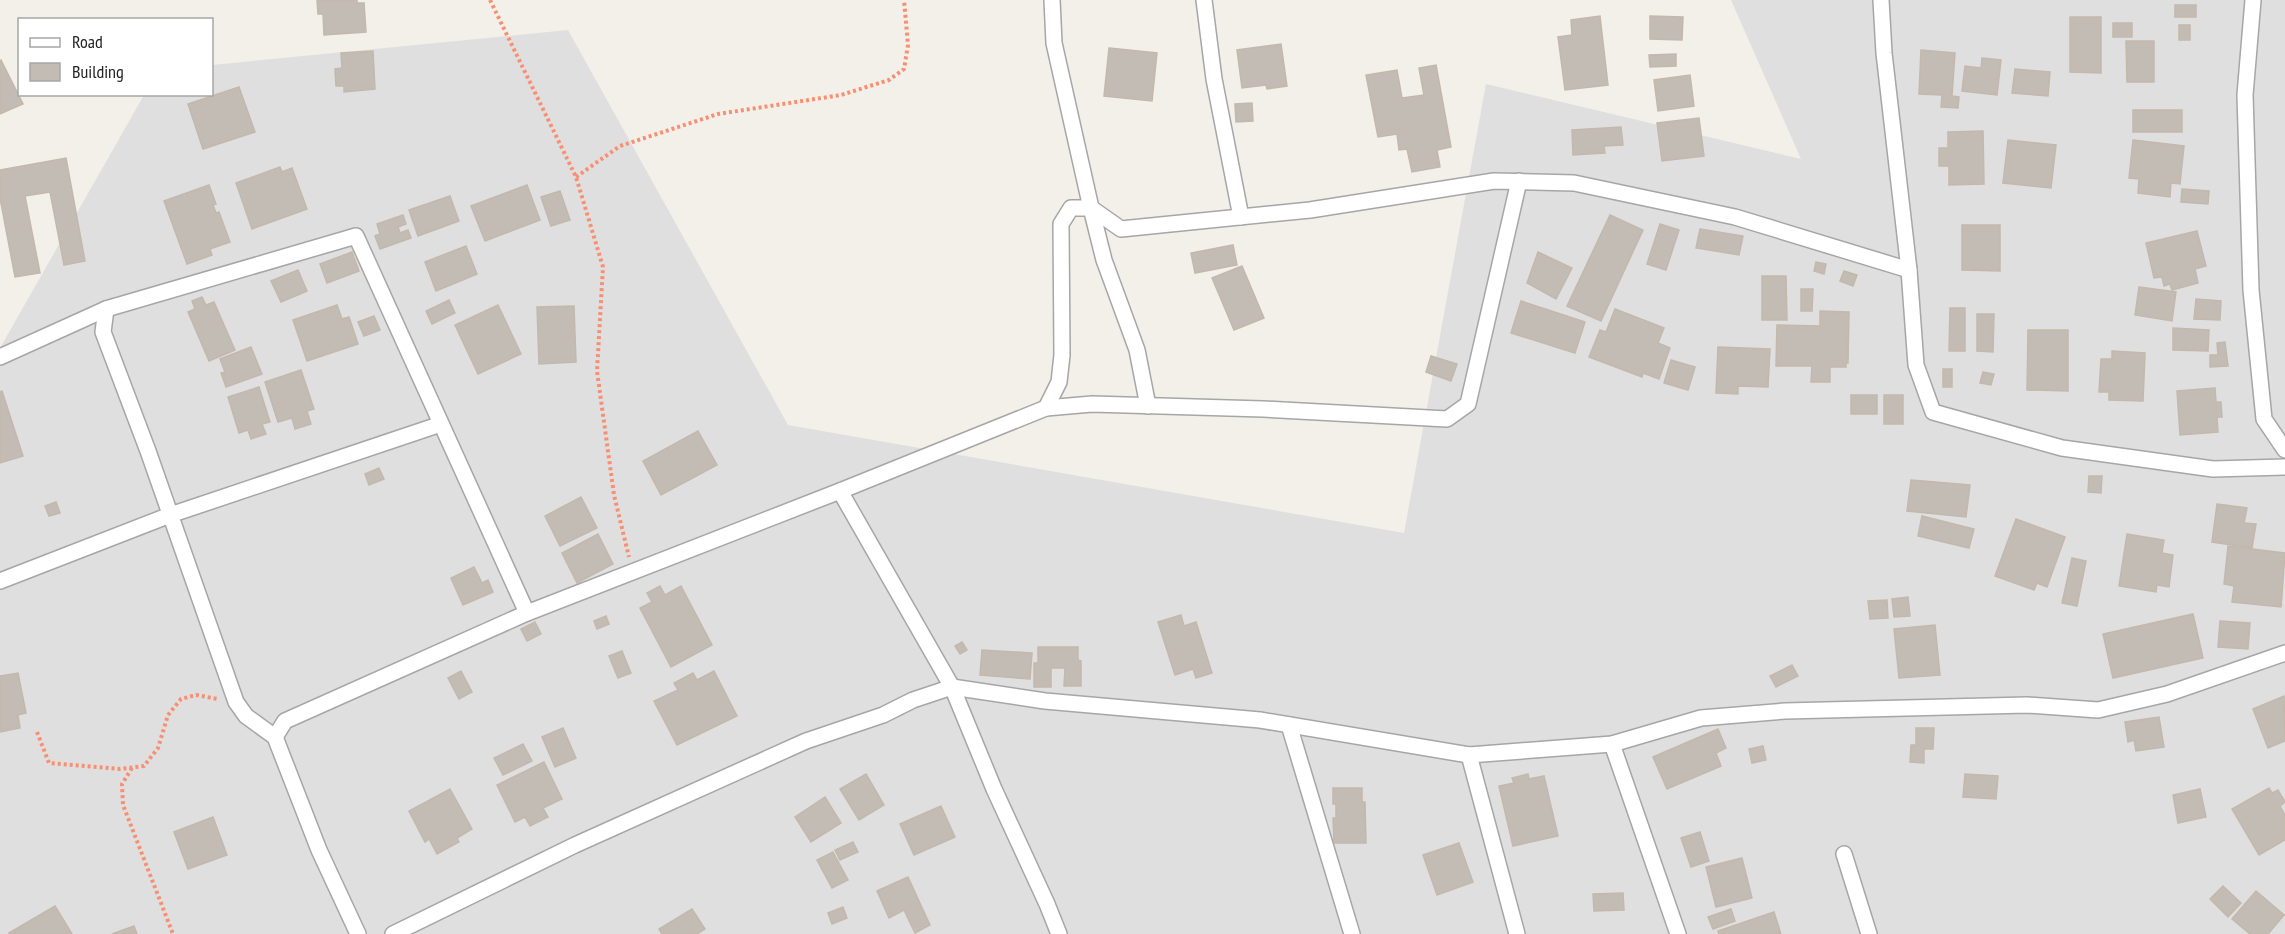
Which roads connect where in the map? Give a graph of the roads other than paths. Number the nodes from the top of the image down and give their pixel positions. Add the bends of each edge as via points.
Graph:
1 (1052, 0) edge
2 (1204, 0) edge
3 (1881, 0) edge
4 (2253, 0) edge
5 (1519, 181) junction
6 (1091, 208) junction
7 (1241, 217) junction
8 (1909, 270) junction
9 (106, 309) junction
10 (0, 357) edge
11 (1148, 406) junction
12 (1046, 408) junction
13 (441, 424) junction
14 (2285, 450) edge
15 (2285, 467) edge
16 (840, 491) junction
17 (170, 515) junction
18 (0, 581) edge
19 (527, 613) junction
20 (2285, 653) edge
21 (952, 687) junction
22 (1289, 725) junction
23 (275, 737) junction
24 (1612, 744) junction
25 (1469, 755) junction
26 (1845, 854) dead end
27 (358, 934) edge
28 (393, 934) edge
29 (1059, 934) edge
30 (1352, 934) edge
31 (1517, 934) edge
32 (1678, 934) edge
33 (1869, 934) edge

1 - 6 street via 1054,43
2 - 7 street via 1214,79
3 - 8 street
4 - 14 street via 2246,95 2251,290 2264,420
5 - 7 street via 1494,181
5 - 8 street via 1574,183 1735,217
5 - 11 street via 1468,404 1447,419
6 - 7 street via 1121,229
6 - 11 street via 1104,260 1137,350
6 - 12 street via 1071,208 1061,224 1062,355 1059,382
8 - 15 street via 1916,365 1933,412 2062,448 2213,469
9 - 10 street
9 - 13 street via 356,236
9 - 17 street via 103,332
11 - 12 street via 1092,404
12 - 16 street
13 - 17 street
13 - 19 street
16 - 19 street
16 - 21 street
17 - 18 street
17 - 23 street via 236,702 246,716
19 - 23 street via 285,721
20 - 24 street via 2167,694 2098,710 2027,705 1785,711 1701,718
21 - 22 street via 1045,701
21 - 28 street via 806,741 565,850
21 - 29 street
22 - 25 street
22 - 30 street
23 - 27 street via 319,850
24 - 25 street
24 - 32 street
25 - 31 street
26 - 33 street

